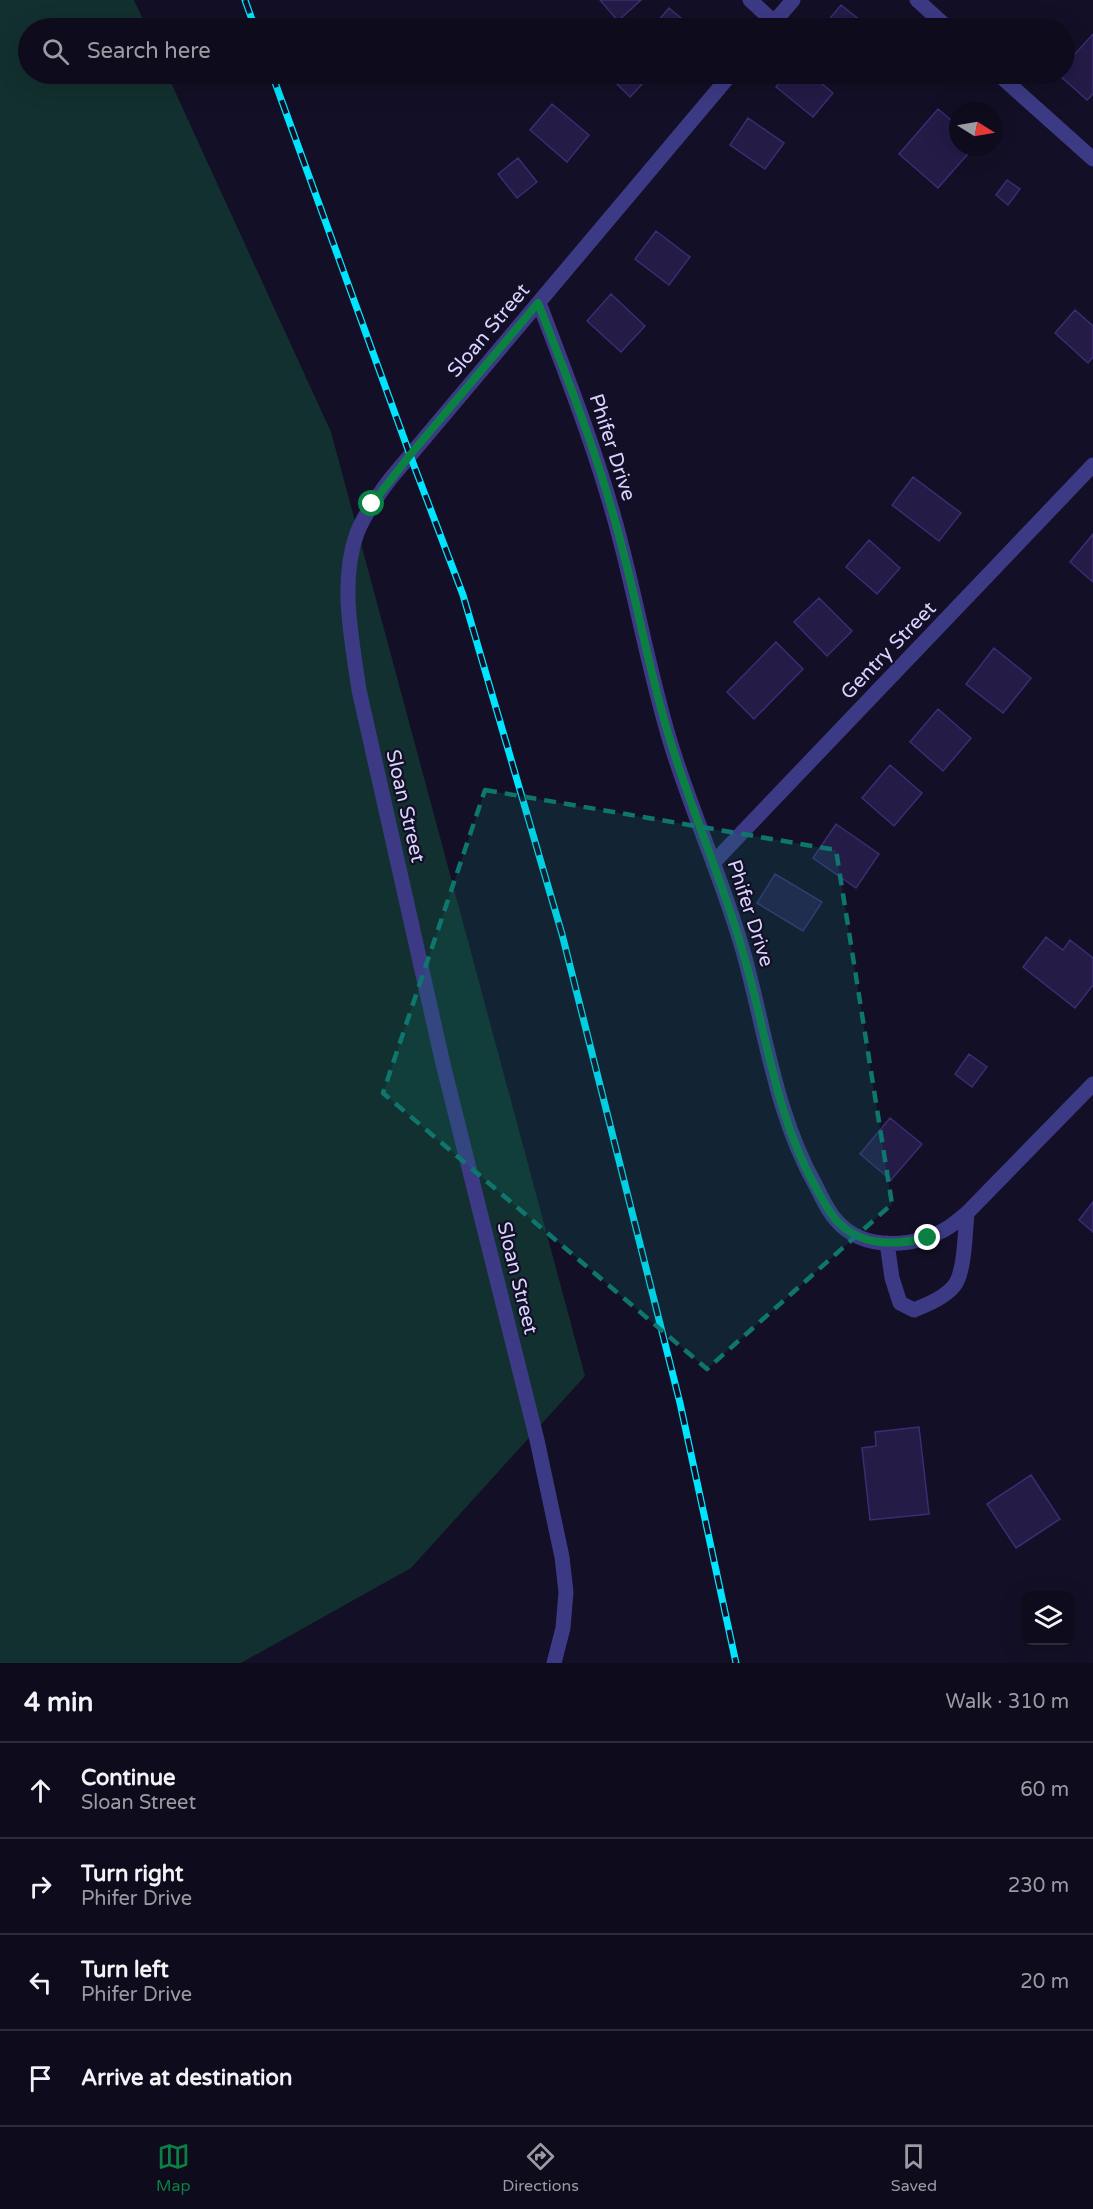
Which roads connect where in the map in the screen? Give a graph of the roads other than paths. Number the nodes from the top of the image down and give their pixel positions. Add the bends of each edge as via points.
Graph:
1 (750, 0) edge
2 (793, 0) edge
3 (917, 0) edge
4 (766, 18) edge
5 (778, 18) edge
6 (937, 18) edge
7 (723, 84) edge
8 (1009, 84) edge
9 (1093, 159) edge
10 (538, 303) junction
11 (1093, 465) edge
12 (713, 864) junction
13 (1093, 1084) edge
14 (967, 1213) junction
15 (886, 1243) junction
16 (554, 1663) edge

1 - 4 street
2 - 5 street
3 - 6 street
7 - 10 street, Sloan Street
8 - 9 street
10 - 12 street, Phifer Drive via 601,472 670,742
10 - 16 street, Sloan Street via 372,504 357,533 348,598 358,690 562,1557 566,1592 563,1628
11 - 12 street, Gentry Street
12 - 15 street, Phifer Drive via 745,957 778,1094 808,1173 828,1210 845,1229 869,1241
13 - 14 street, Phifer Drive
14 - 15 street, Phifer Drive via 928,1238
14 - 15 street via 964,1257 956,1285 937,1300 914,1310 900,1303

